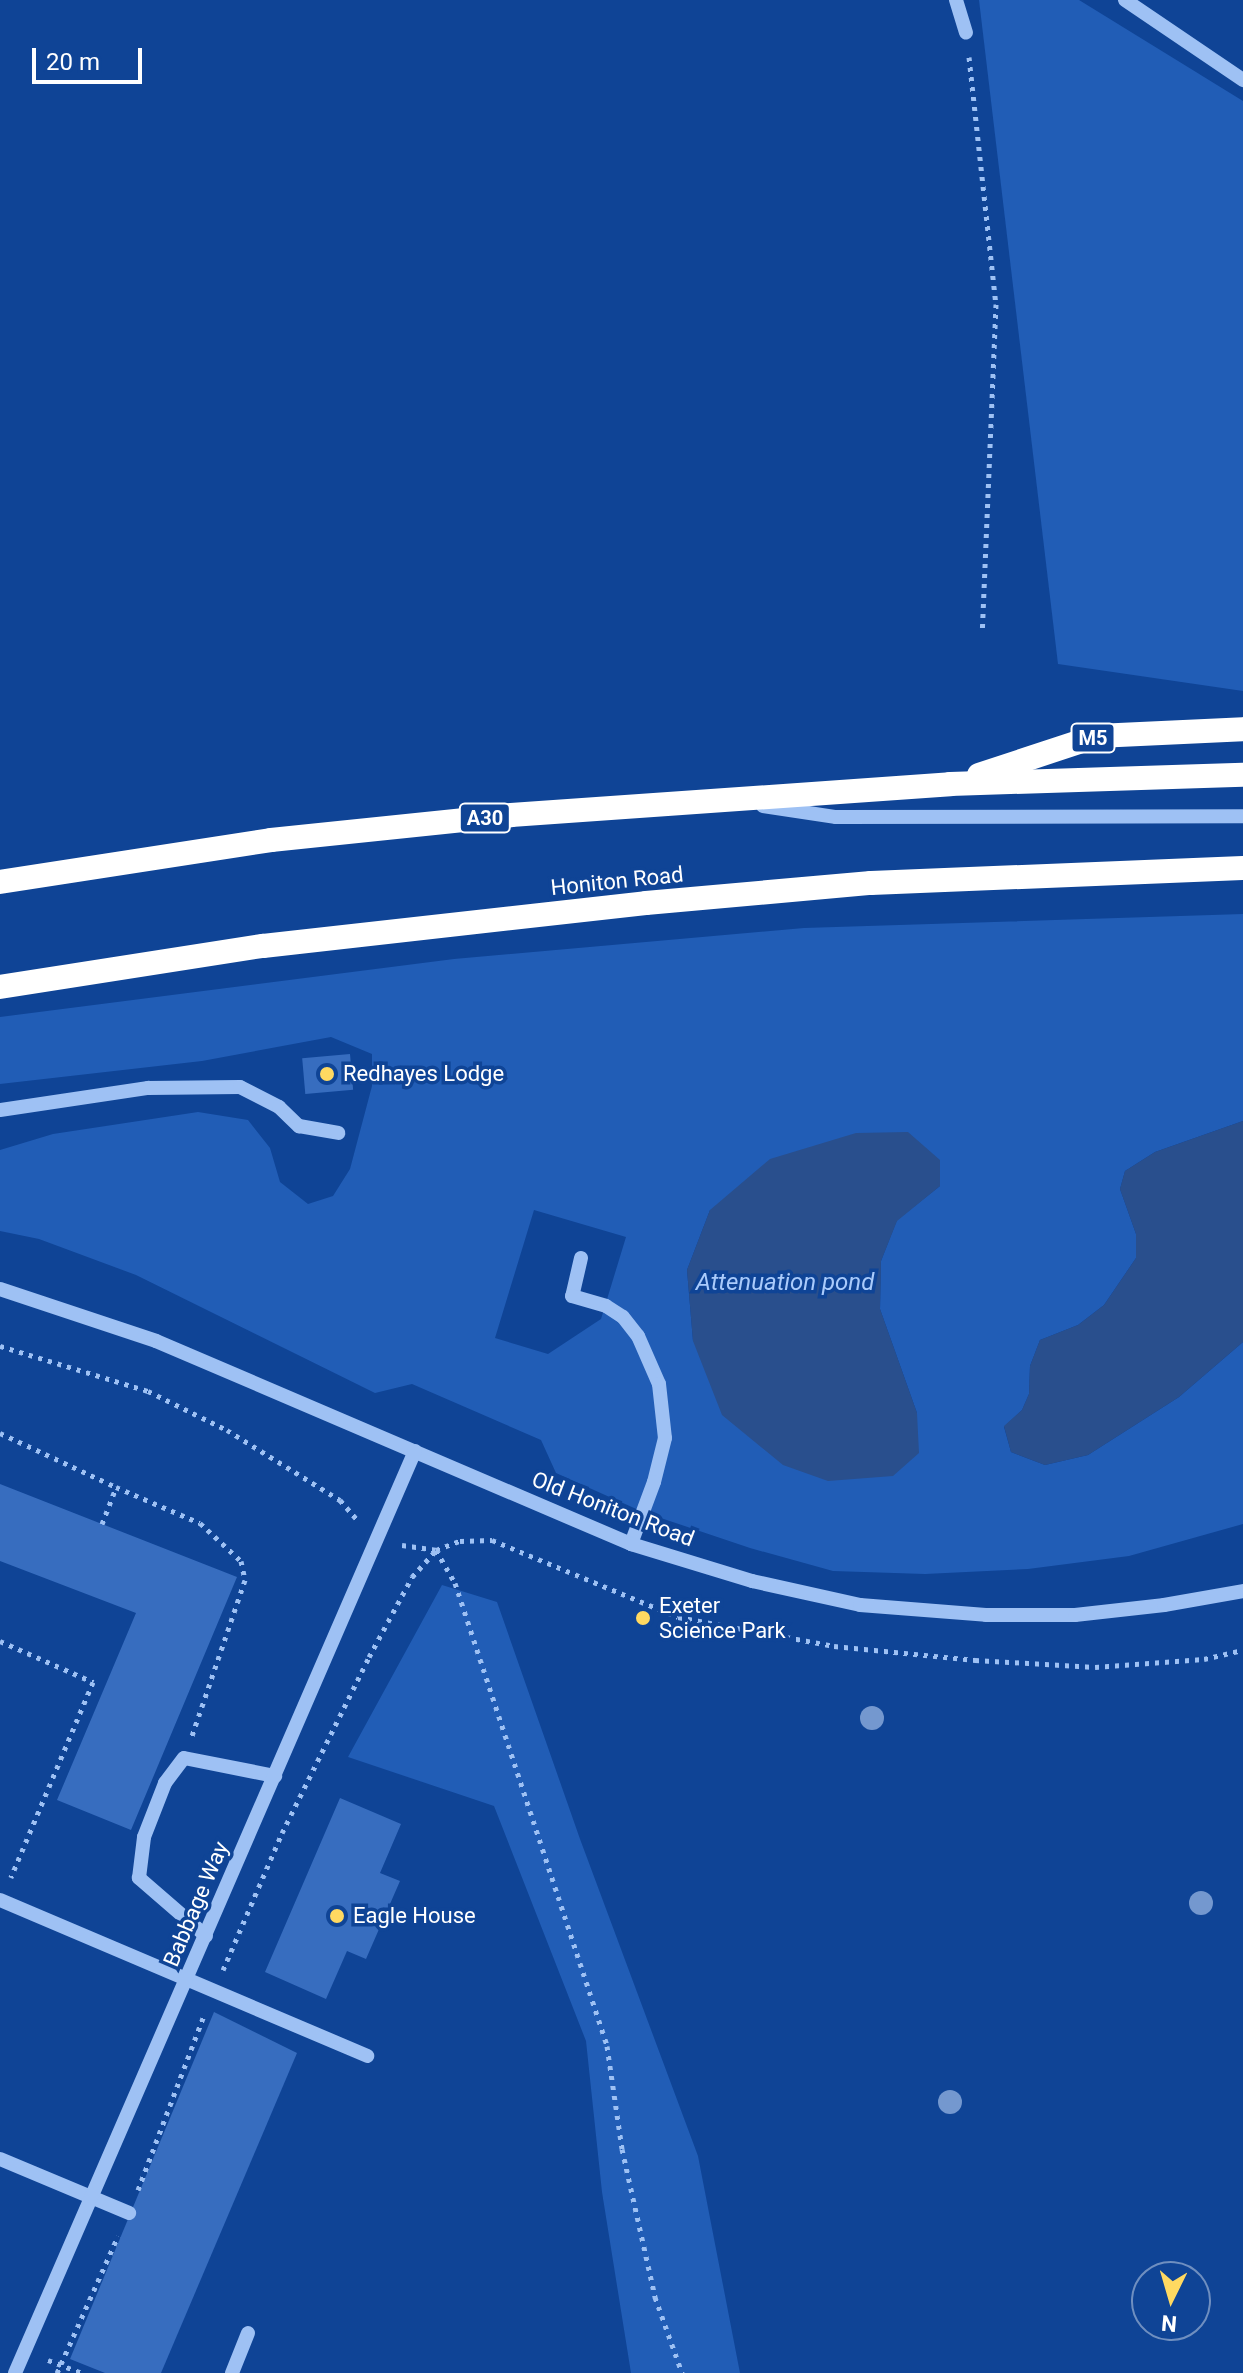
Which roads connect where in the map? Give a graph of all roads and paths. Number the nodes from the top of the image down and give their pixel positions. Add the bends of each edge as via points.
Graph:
1 (956, 0) edge
2 (1125, 0) edge
3 (966, 32) joint
4 (1243, 80) edge
5 (982, 632) dead end
6 (1243, 729) edge
7 (1243, 775) edge
8 (950, 784) junction
9 (716, 798) junction
10 (1243, 816) edge
11 (1243, 868) edge
12 (0, 882) edge
13 (0, 987) edge
14 (0, 1110) edge
15 (338, 1133) dead end
16 (581, 1258) dead end
17 (0, 1289) edge
18 (0, 1433) edge
19 (415, 1451) junction
20 (116, 1487) junction
21 (102, 1524) dead end
22 (631, 1544) junction
23 (1243, 1591) edge
24 (0, 1641) edge
25 (184, 1758) junction
26 (275, 1776) junction
27 (1, 1900) edge
28 (206, 1936) junction
29 (187, 1980) junction
30 (214, 1991) junction
31 (367, 2056) dead end
32 (0, 2159) edge
33 (91, 2200) junction
34 (129, 2213) junction
35 (248, 2333) dead end
36 (25, 2351) junction
37 (61, 2364) junction
38 (15, 2373) edge
39 (57, 2373) edge
40 (82, 2373) edge
41 (232, 2373) edge
42 (682, 2373) edge

1 - 3 street
2 - 4 street
3 - 5 path via 996,304
6 - 8 highway, M5 via 1097,736
7 - 8 highway, A30
8 - 9 highway, A30
9 - 10 street via 836,817
9 - 12 highway, A30 via 271,840
11 - 13 highway, Honiton Road via 871,883 646,903 263,946
14 - 15 street via 148,1088 240,1087 279,1107 299,1126
16 - 22 street via 572,1296 623,1317 638,1336 659,1384 665,1438
17 - 19 street, Old Honiton Road via 156,1341
18 - 20 path
19 - 22 street, Old Honiton Road
19 - 26 street, Babbage Way
20 - 21 path
20 - 25 path via 200,1523 241,1561 245,1580
22 - 23 street, Old Honiton Road via 752,1581 860,1605 986,1615 1075,1615
24 - 27 path via 93,1682
25 - 26 street
25 - 28 street via 165,1783 144,1837 139,1878
26 - 28 street, Babbage Way
27 - 29 street
28 - 29 street, Babbage Way
29 - 30 street
29 - 33 street, Babbage Way
30 - 31 street
30 - 34 path
30 - 42 path via 282,1833 369,1657 412,1577 436,1550 455,1583 607,2046 622,2149 655,2297
32 - 33 street
33 - 34 street
33 - 36 street, Babbage Way
34 - 37 path
35 - 41 street
36 - 37 path
36 - 38 street, Babbage Way
37 - 39 path
37 - 40 path

